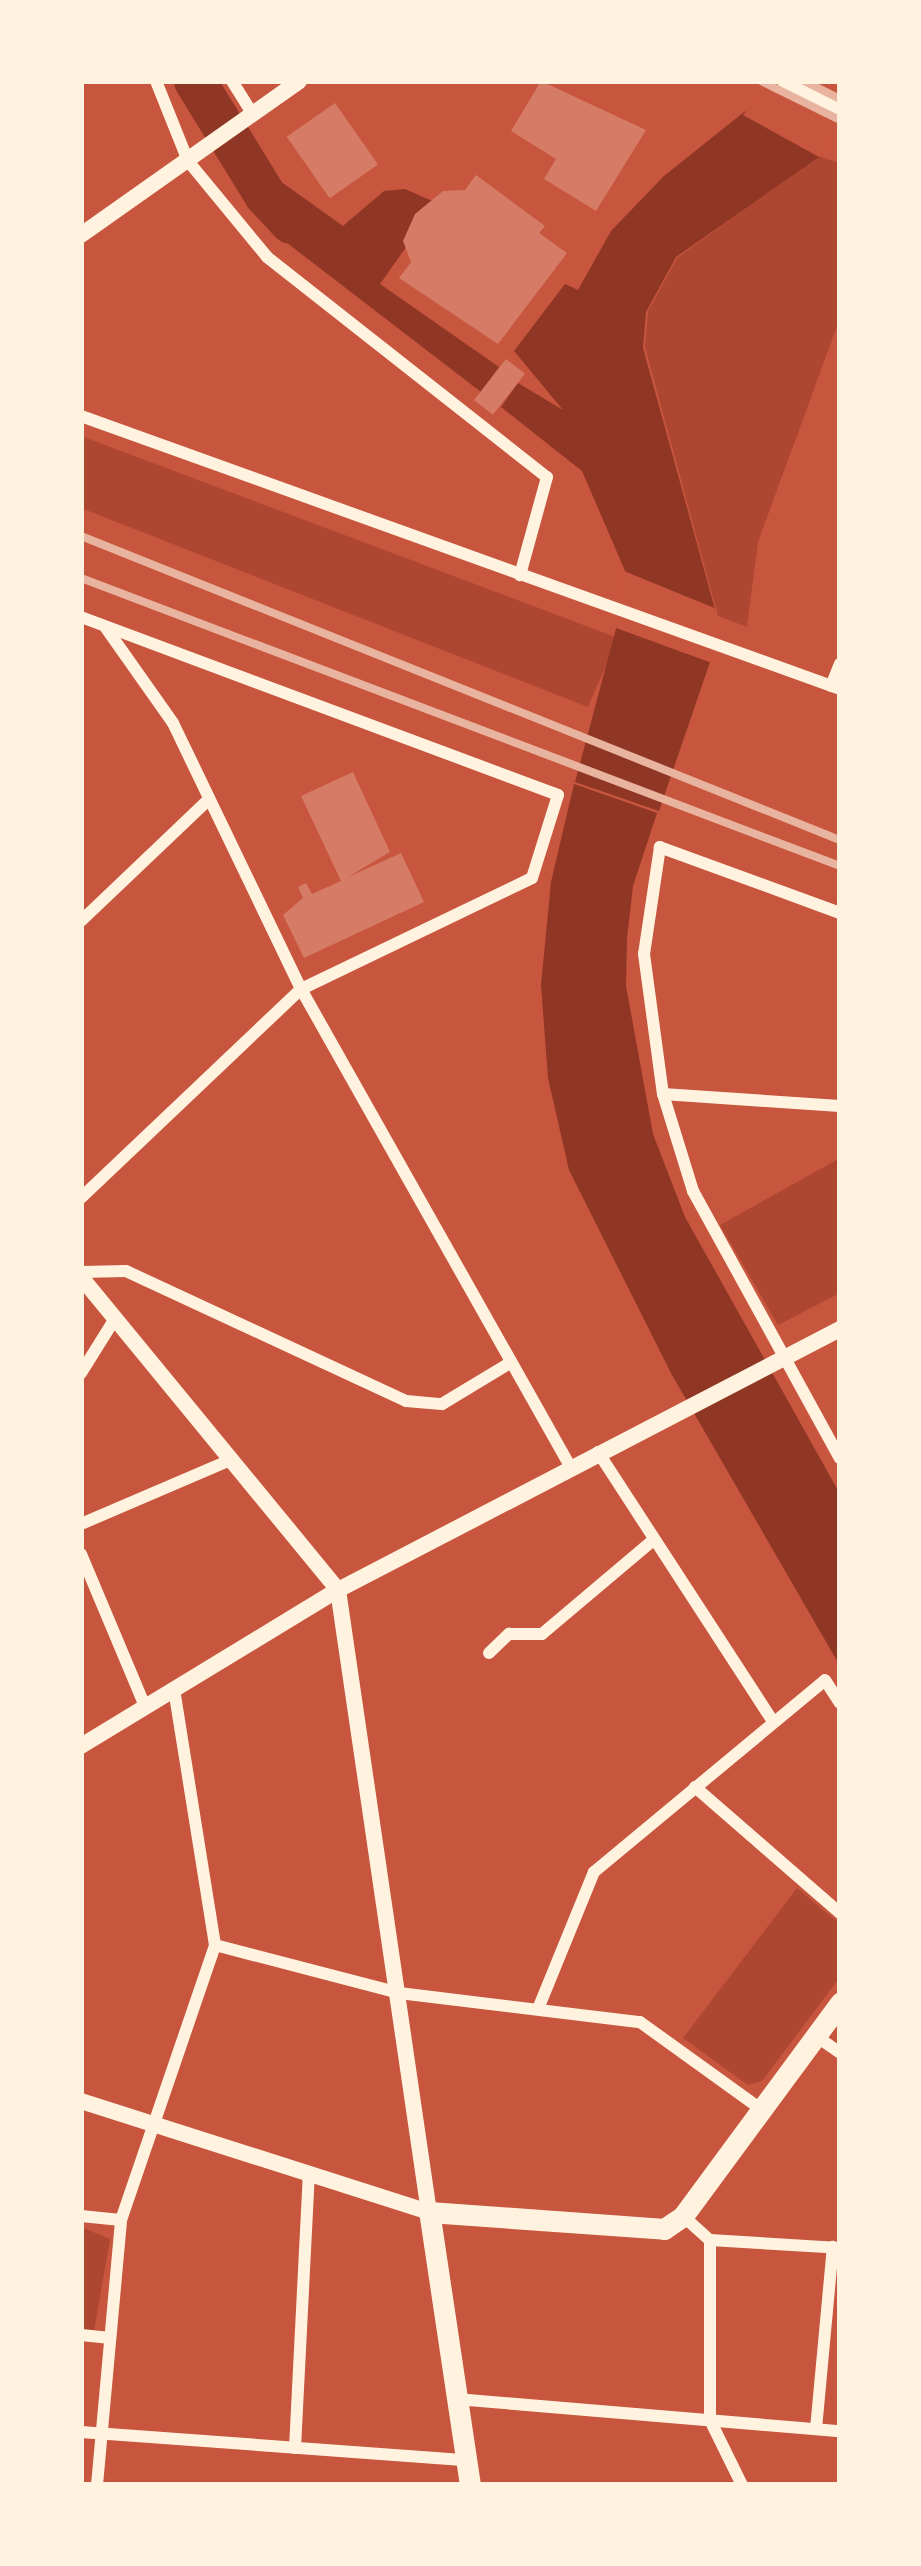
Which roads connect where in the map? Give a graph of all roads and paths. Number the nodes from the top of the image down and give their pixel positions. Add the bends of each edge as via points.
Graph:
1 (156, 81) edge
2 (232, 81) edge
3 (299, 81) edge
4 (785, 81) edge
5 (840, 110) edge
6 (246, 119) junction
7 (188, 160) junction
8 (81, 235) edge
9 (81, 416) edge
10 (520, 575) junction
11 (81, 617) edge
12 (105, 628) junction
13 (840, 664) edge
14 (836, 687) edge
15 (208, 800) junction
16 (840, 913) edge
17 (81, 921) edge
18 (301, 989) junction
19 (663, 1094) junction
20 (840, 1106) edge
21 (81, 1198) edge
22 (81, 1274) edge
23 (116, 1316) junction
24 (840, 1329) edge
25 (783, 1355) junction
26 (510, 1363) junction
27 (81, 1373) edge
28 (598, 1452) junction
29 (840, 1458) edge
30 (233, 1459) junction
31 (570, 1466) junction
32 (81, 1524) edge
33 (652, 1541) junction
34 (81, 1554) edge
35 (338, 1590) junction
36 (489, 1653) dead end
37 (174, 1688) junction
38 (840, 1702) edge
39 (145, 1706) junction
40 (772, 1721) junction
41 (81, 1746) edge
42 (695, 1787) junction
43 (840, 1913) edge
44 (215, 1945) junction
45 (399, 1993) junction
46 (840, 2003) edge
47 (538, 2009) junction
48 (816, 2036) junction
49 (840, 2053) edge
50 (81, 2101) edge
51 (762, 2110) junction
52 (153, 2126) junction
53 (310, 2176) junction
54 (429, 2212) junction
55 (81, 2216) edge
56 (683, 2216) junction
57 (121, 2220) junction
58 (710, 2240) junction
59 (837, 2248) edge
60 (81, 2335) edge
61 (108, 2338) junction
62 (456, 2399) junction
63 (710, 2420) junction
64 (816, 2429) junction
65 (81, 2432) edge
66 (840, 2432) edge
67 (98, 2434) junction
68 (296, 2448) junction
69 (466, 2459) junction
70 (97, 2485) edge
71 (470, 2485) edge
72 (742, 2485) edge

1 - 7 street
2 - 6 street
3 - 6 street
4 - 5 street
6 - 7 street
7 - 8 street
7 - 10 street via 307,294 547,477
9 - 10 street
10 - 14 street
11 - 12 street
12 - 15 street via 172,723
12 - 18 street via 558,795 532,878
13 - 14 street
15 - 17 street
15 - 18 street
16 - 19 street via 660,848 644,954
18 - 21 street
18 - 26 street
19 - 20 street
19 - 25 street via 693,1191
22 - 23 street
22 - 26 street via 125,1271 406,1401 442,1404
23 - 27 street
23 - 30 street
24 - 25 street
25 - 28 street
25 - 29 street
26 - 31 street
28 - 31 street
28 - 33 street
30 - 32 street
30 - 35 street
31 - 35 street
33 - 36 street via 542,1634 509,1634
33 - 40 street
34 - 39 street
35 - 37 street
35 - 45 street
37 - 39 street
37 - 44 street
38 - 40 street via 825,1680
39 - 41 street
40 - 42 street
42 - 43 street
42 - 47 street via 594,1872
44 - 45 street
44 - 52 street
45 - 47 street
45 - 54 street
46 - 48 main road
47 - 51 street via 640,2022
48 - 49 street
48 - 51 main road
50 - 52 street
51 - 56 main road
52 - 53 street
52 - 57 street
53 - 54 street
53 - 68 street
54 - 56 main road via 647,2232
54 - 62 main road
55 - 57 street
56 - 58 street
57 - 61 street
58 - 59 street
58 - 63 street
59 - 64 street
60 - 61 street
61 - 67 street
62 - 63 street
62 - 69 main road
63 - 64 street
63 - 72 street
64 - 66 street
65 - 67 street
67 - 68 street
67 - 70 street
68 - 69 street
69 - 71 main road

